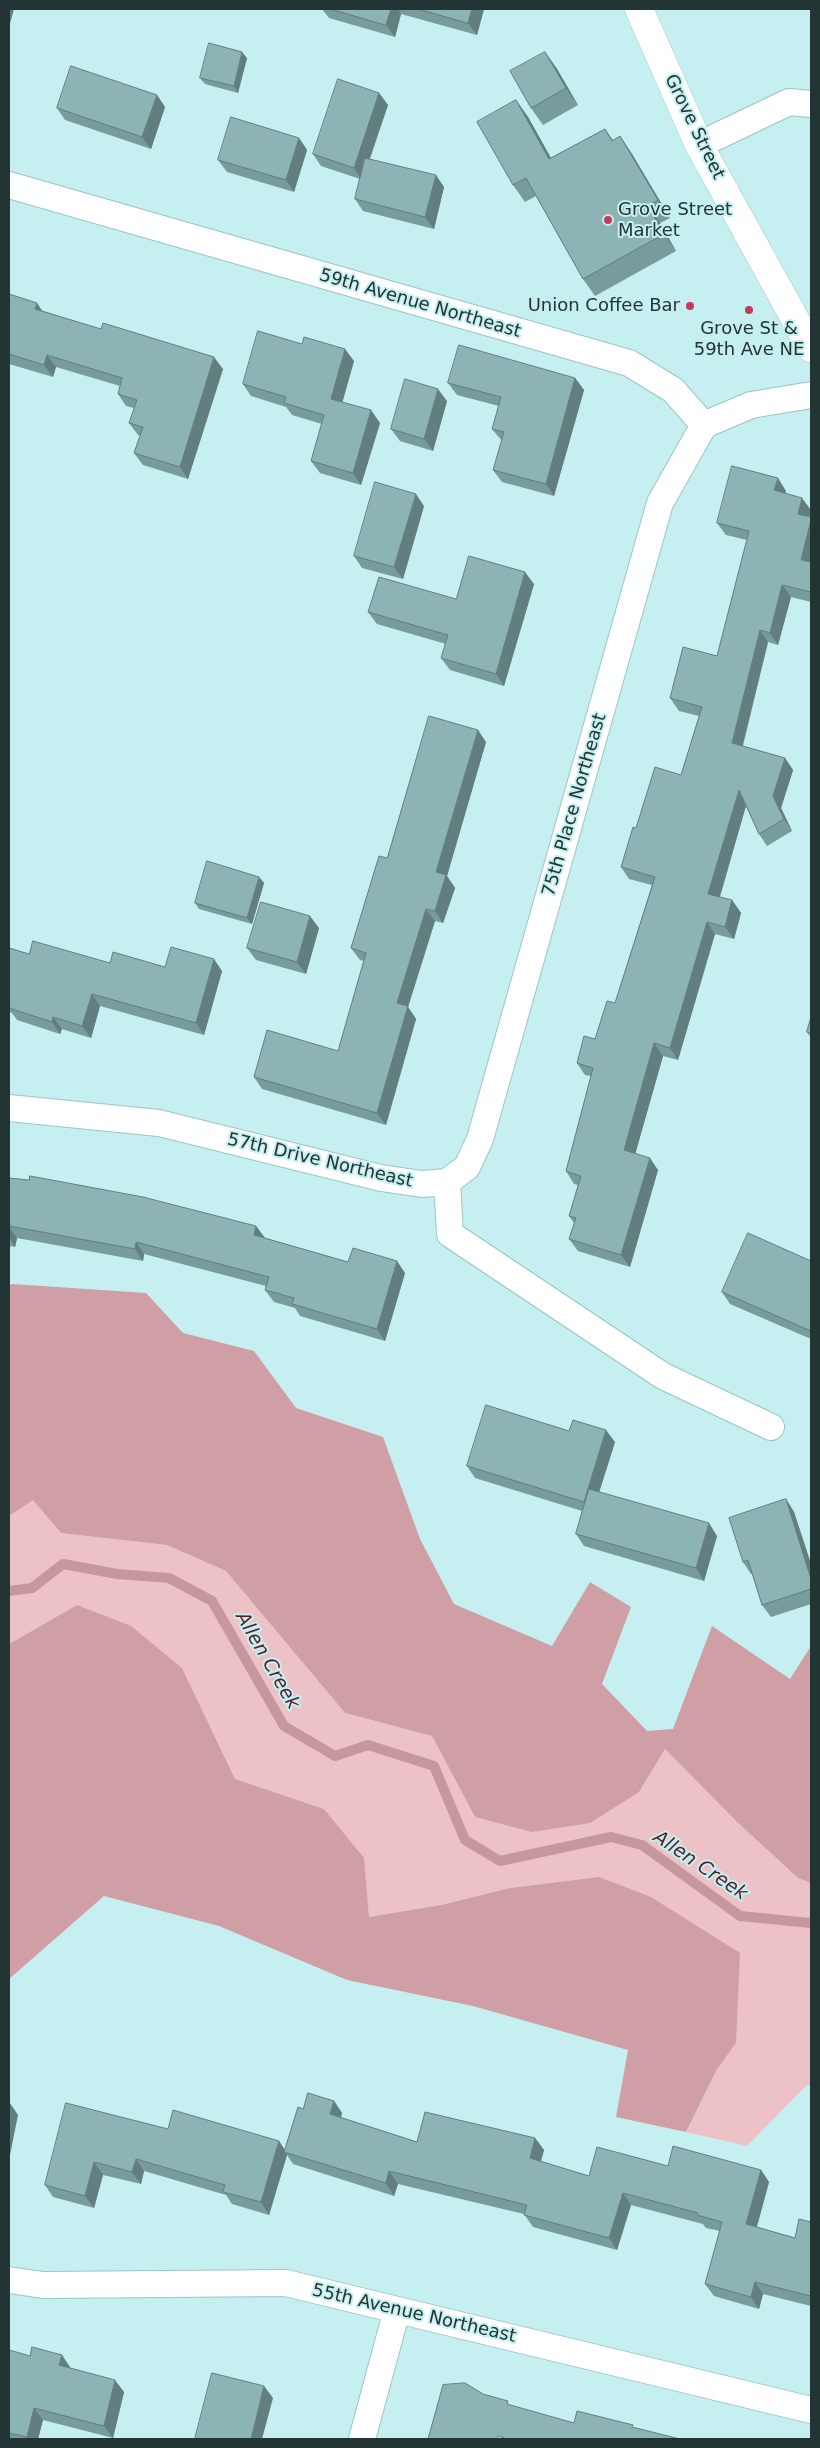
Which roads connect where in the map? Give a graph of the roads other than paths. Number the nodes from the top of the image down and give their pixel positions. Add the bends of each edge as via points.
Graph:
1 (639, 9) edge
2 (811, 104) edge
3 (699, 144) junction
4 (9, 185) edge
5 (811, 348) edge
6 (811, 395) edge
7 (704, 425) junction
8 (9, 1108) edge
9 (447, 1182) junction
10 (771, 1427) dead end
11 (9, 2280) edge
12 (397, 2310) junction
13 (811, 2410) edge
14 (362, 2439) edge

1 - 3 street, Grove Street
2 - 3 street via 789,102
3 - 5 street, Grove Street
4 - 7 street, 59th Avenue Northeast via 629,363 673,390
6 - 7 street via 751,405
7 - 9 street, 75th Place Northeast via 660,503 480,1139 467,1167
8 - 9 street, 57th Drive Northeast via 159,1122 380,1178 422,1184
9 - 10 street via 450,1234 663,1376
11 - 12 street, 55th Avenue Northeast via 43,2284 286,2284
12 - 13 street, 55th Avenue Northeast
12 - 14 street

